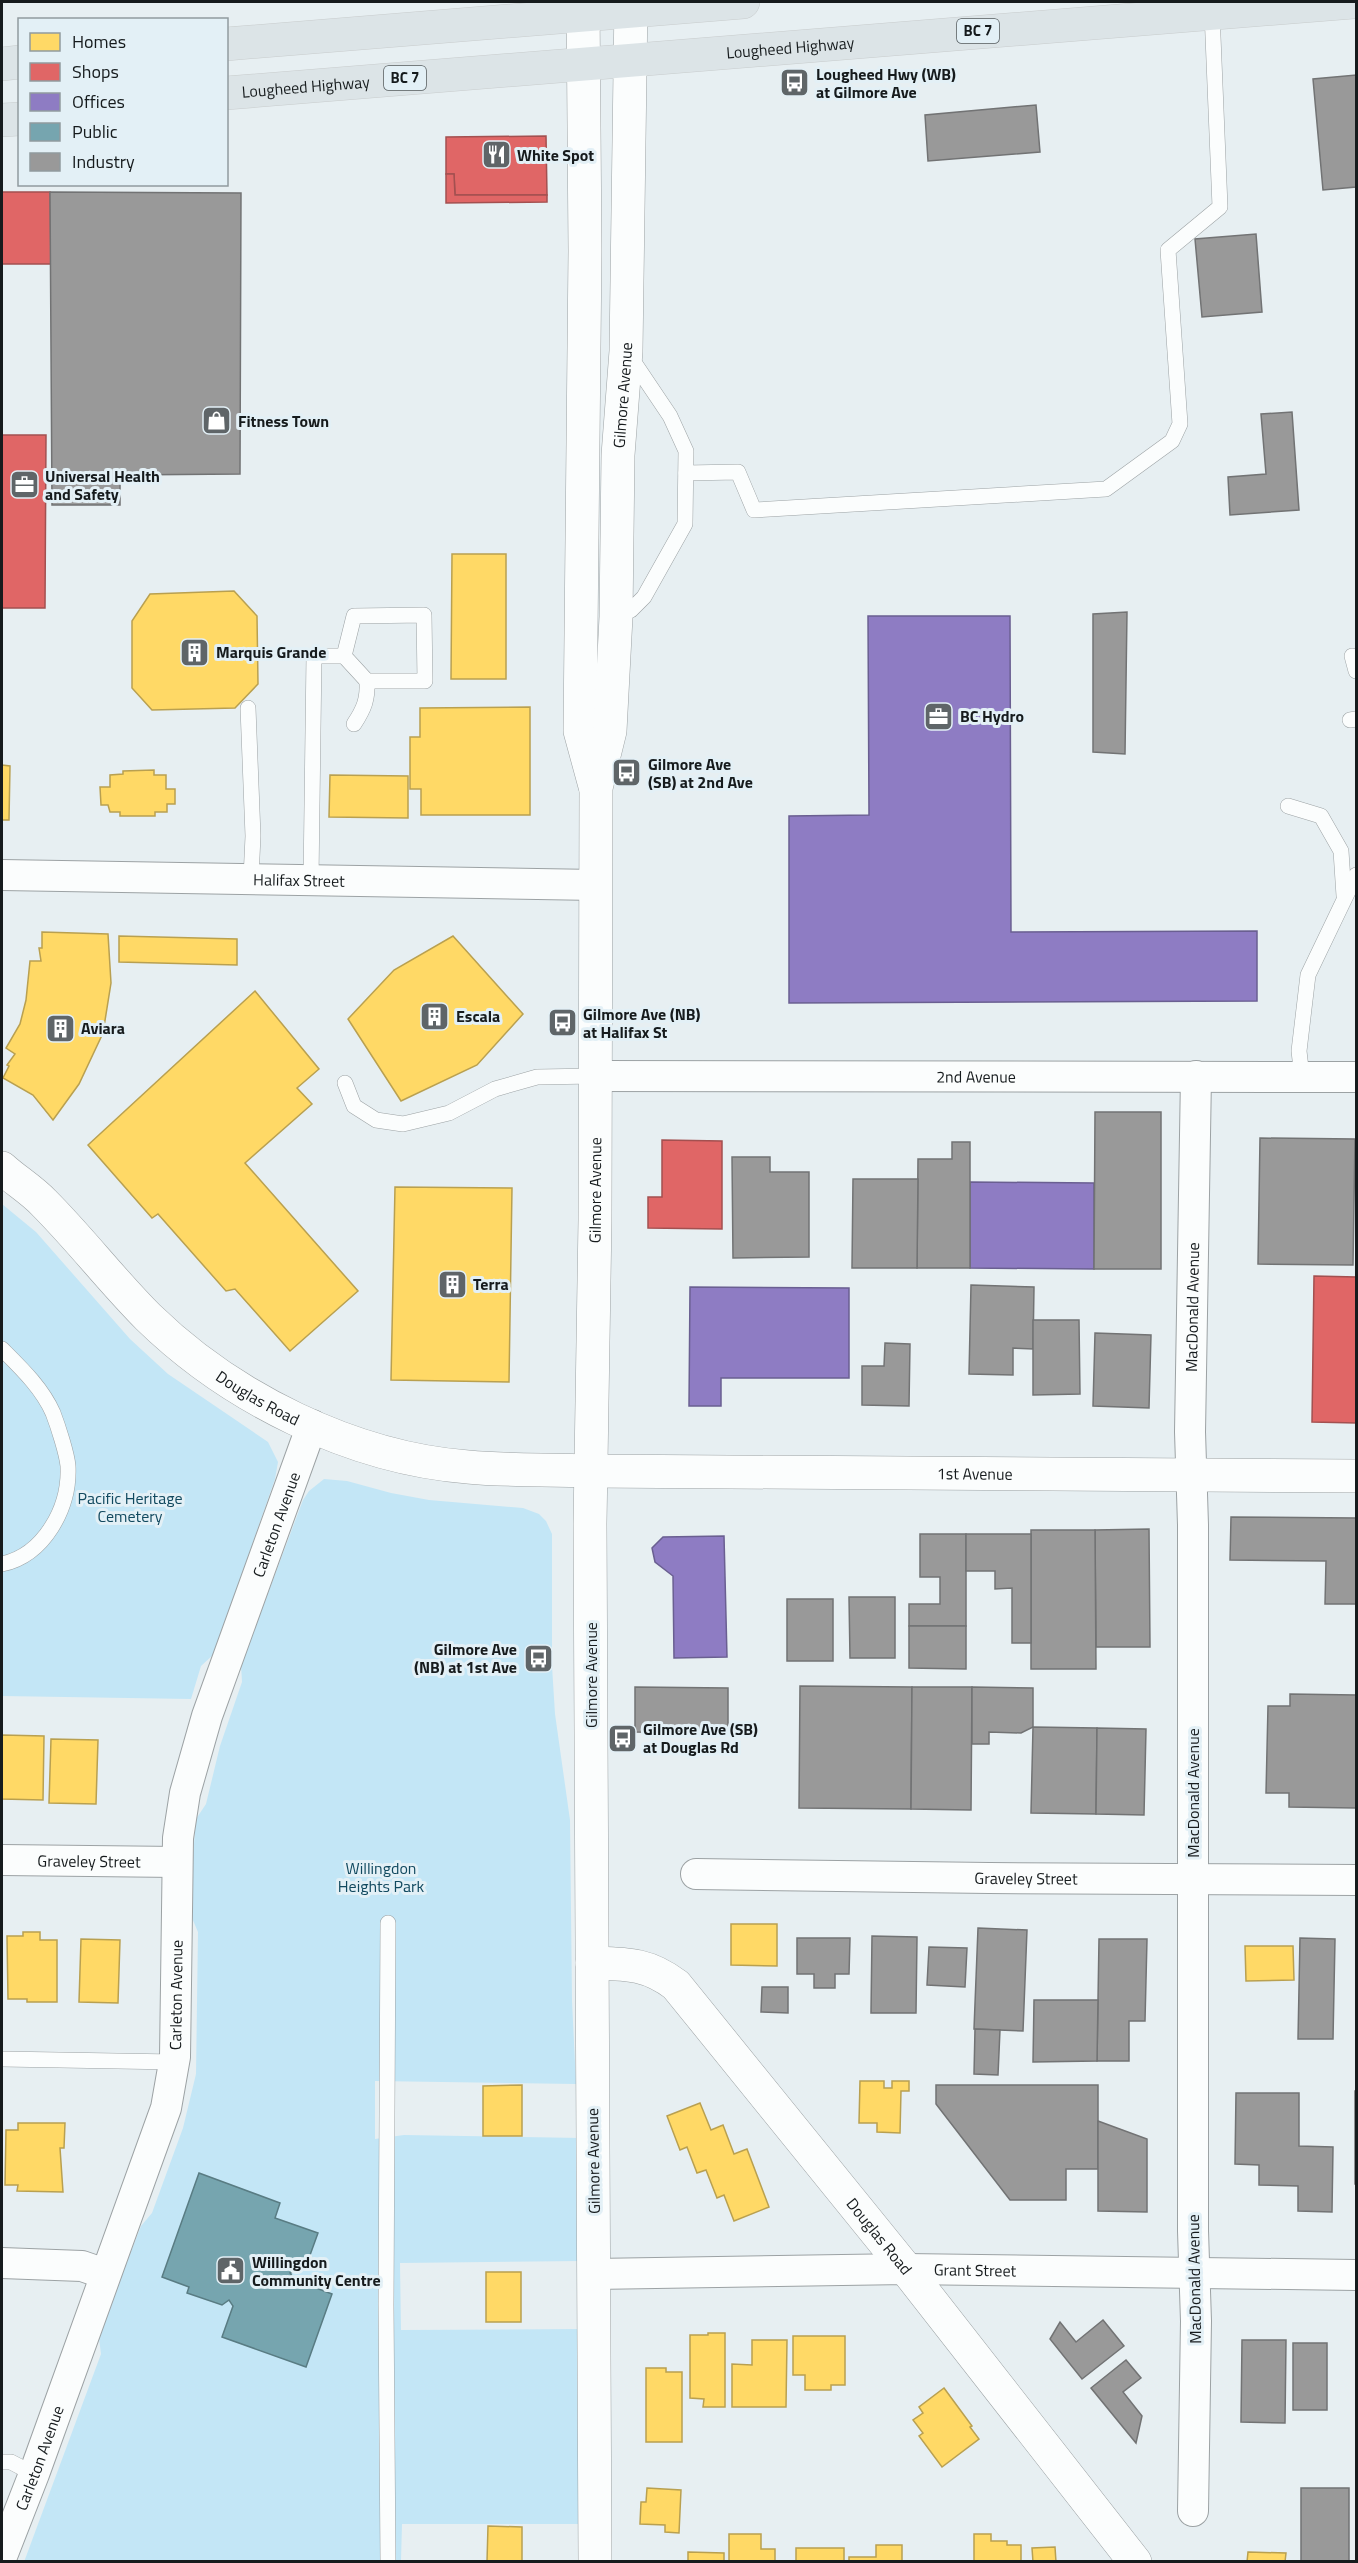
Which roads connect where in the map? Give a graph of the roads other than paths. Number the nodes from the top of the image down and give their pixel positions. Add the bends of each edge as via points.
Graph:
1 (742, 2) edge
2 (1353, 2) edge
3 (631, 6) edge
4 (583, 8) edge
5 (1212, 12) junction
6 (228, 44) edge
7 (630, 60) junction
8 (18, 62) edge
9 (583, 63) junction
10 (2, 64) edge
11 (228, 93) edge
12 (18, 119) edge
13 (2, 120) edge
14 (626, 351) junction
15 (686, 473) junction
16 (616, 617) junction
17 (344, 656) junction
18 (1352, 656) dead end
19 (1356, 671) edge
20 (367, 681) junction
21 (248, 708) dead end
22 (354, 724) dead end
23 (596, 788) junction
24 (1288, 806) dead end
25 (2, 875) edge
26 (1356, 875) edge
27 (251, 878) junction
28 (311, 880) junction
29 (596, 885) junction
30 (1344, 896) junction
31 (595, 1076) junction
32 (1196, 1076) junction
33 (1302, 1077) junction
34 (1356, 1077) edge
35 (345, 1083) dead end
36 (2, 1168) edge
37 (2, 1349) edge
38 (312, 1425) junction
39 (591, 1471) junction
40 (1190, 1474) junction
41 (1356, 1476) edge
42 (2, 1564) edge
43 (2, 1860) edge
44 (177, 1863) junction
45 (696, 1874) dead end
46 (1194, 1879) junction
47 (1356, 1880) edge
48 (388, 1923) dead end
49 (592, 1963) junction
50 (2, 2059) edge
51 (175, 2062) junction
52 (2, 2263) edge
53 (906, 2269) junction
54 (105, 2274) junction
55 (594, 2274) junction
56 (1194, 2274) junction
57 (1356, 2275) edge
58 (2, 2462) edge
59 (34, 2474) junction
60 (1193, 2511) dead end
61 (2, 2556) edge
62 (388, 2562) edge
63 (595, 2562) edge
64 (1135, 2562) edge

1 - 3 main road
2 - 5 main road, Lougheed Highway / BC 7
3 - 4 main road
3 - 7 street, Gilmore Avenue
4 - 6 main road
4 - 9 street, Gilmore Avenue
5 - 7 main road, Lougheed Highway / BC 7
5 - 15 lane via 1220,207 1168,250 1180,424 1172,441 1106,489 754,510 738,472
7 - 9 main road, Lougheed Highway / BC 7
7 - 14 street, Gilmore Avenue
8 - 10 main road
9 - 11 main road, Lougheed Highway / BC 7
9 - 23 street, Gilmore Avenue via 580,731
12 - 13 main road
14 - 15 lane via 670,416 686,452
14 - 16 street, Gilmore Avenue via 618,455
15 - 16 lane via 685,524 644,597 631,610
16 - 23 street, Gilmore Avenue via 610,731
17 - 20 lane
17 - 20 lane via 354,616 424,615 425,681
17 - 28 lane via 314,656
18 - 19 lane
20 - 22 lane via 364,708
21 - 27 lane
23 - 29 street, Gilmore Avenue
24 - 30 lane via 1322,816 1341,851
25 - 27 street, Halifax Street
26 - 30 lane
27 - 28 street, Halifax Street
28 - 29 street, Halifax Street
29 - 31 street, Gilmore Avenue
30 - 33 lane via 1308,975 1299,1051
31 - 32 street, 2nd Avenue
31 - 35 lane via 537,1077 495,1089 449,1113 403,1124 376,1120 354,1106
31 - 39 street, Gilmore Avenue
32 - 33 street, 2nd Avenue
32 - 40 street, MacDonald Avenue
33 - 34 street, 2nd Avenue
36 - 38 street, Douglas Road via 43,1201 148,1317 193,1357 242,1391
37 - 42 lane via 28,1375 52,1413 68,1466 63,1502 51,1532 16,1561
38 - 39 street, Douglas Road via 358,1446 419,1460 467,1467
38 - 44 street, Carleton Avenue via 207,1716 185,1793
39 - 40 street, 1st Avenue
39 - 49 street, Gilmore Avenue
40 - 41 street, 1st Avenue
40 - 46 street, MacDonald Avenue
43 - 44 street, Graveley Street
44 - 51 street, Carleton Avenue
45 - 46 street, Graveley Street
46 - 47 street, Graveley Street
46 - 56 street, MacDonald Avenue
48 - 62 lane
49 - 53 street, Douglas Road via 638,1964 676,1985
49 - 55 street, Gilmore Avenue
50 - 51 lane
51 - 54 street, Carleton Avenue via 166,2108
52 - 54 street via 82,2266
53 - 55 street, Grant Street
53 - 56 street, Grant Street
53 - 64 street, Douglas Road
54 - 59 street, Carleton Avenue
55 - 63 street, Gilmore Avenue
56 - 57 street, Grant Street
56 - 60 street, MacDonald Avenue
58 - 59 lane via 11,2462
59 - 61 street, Carleton Avenue

